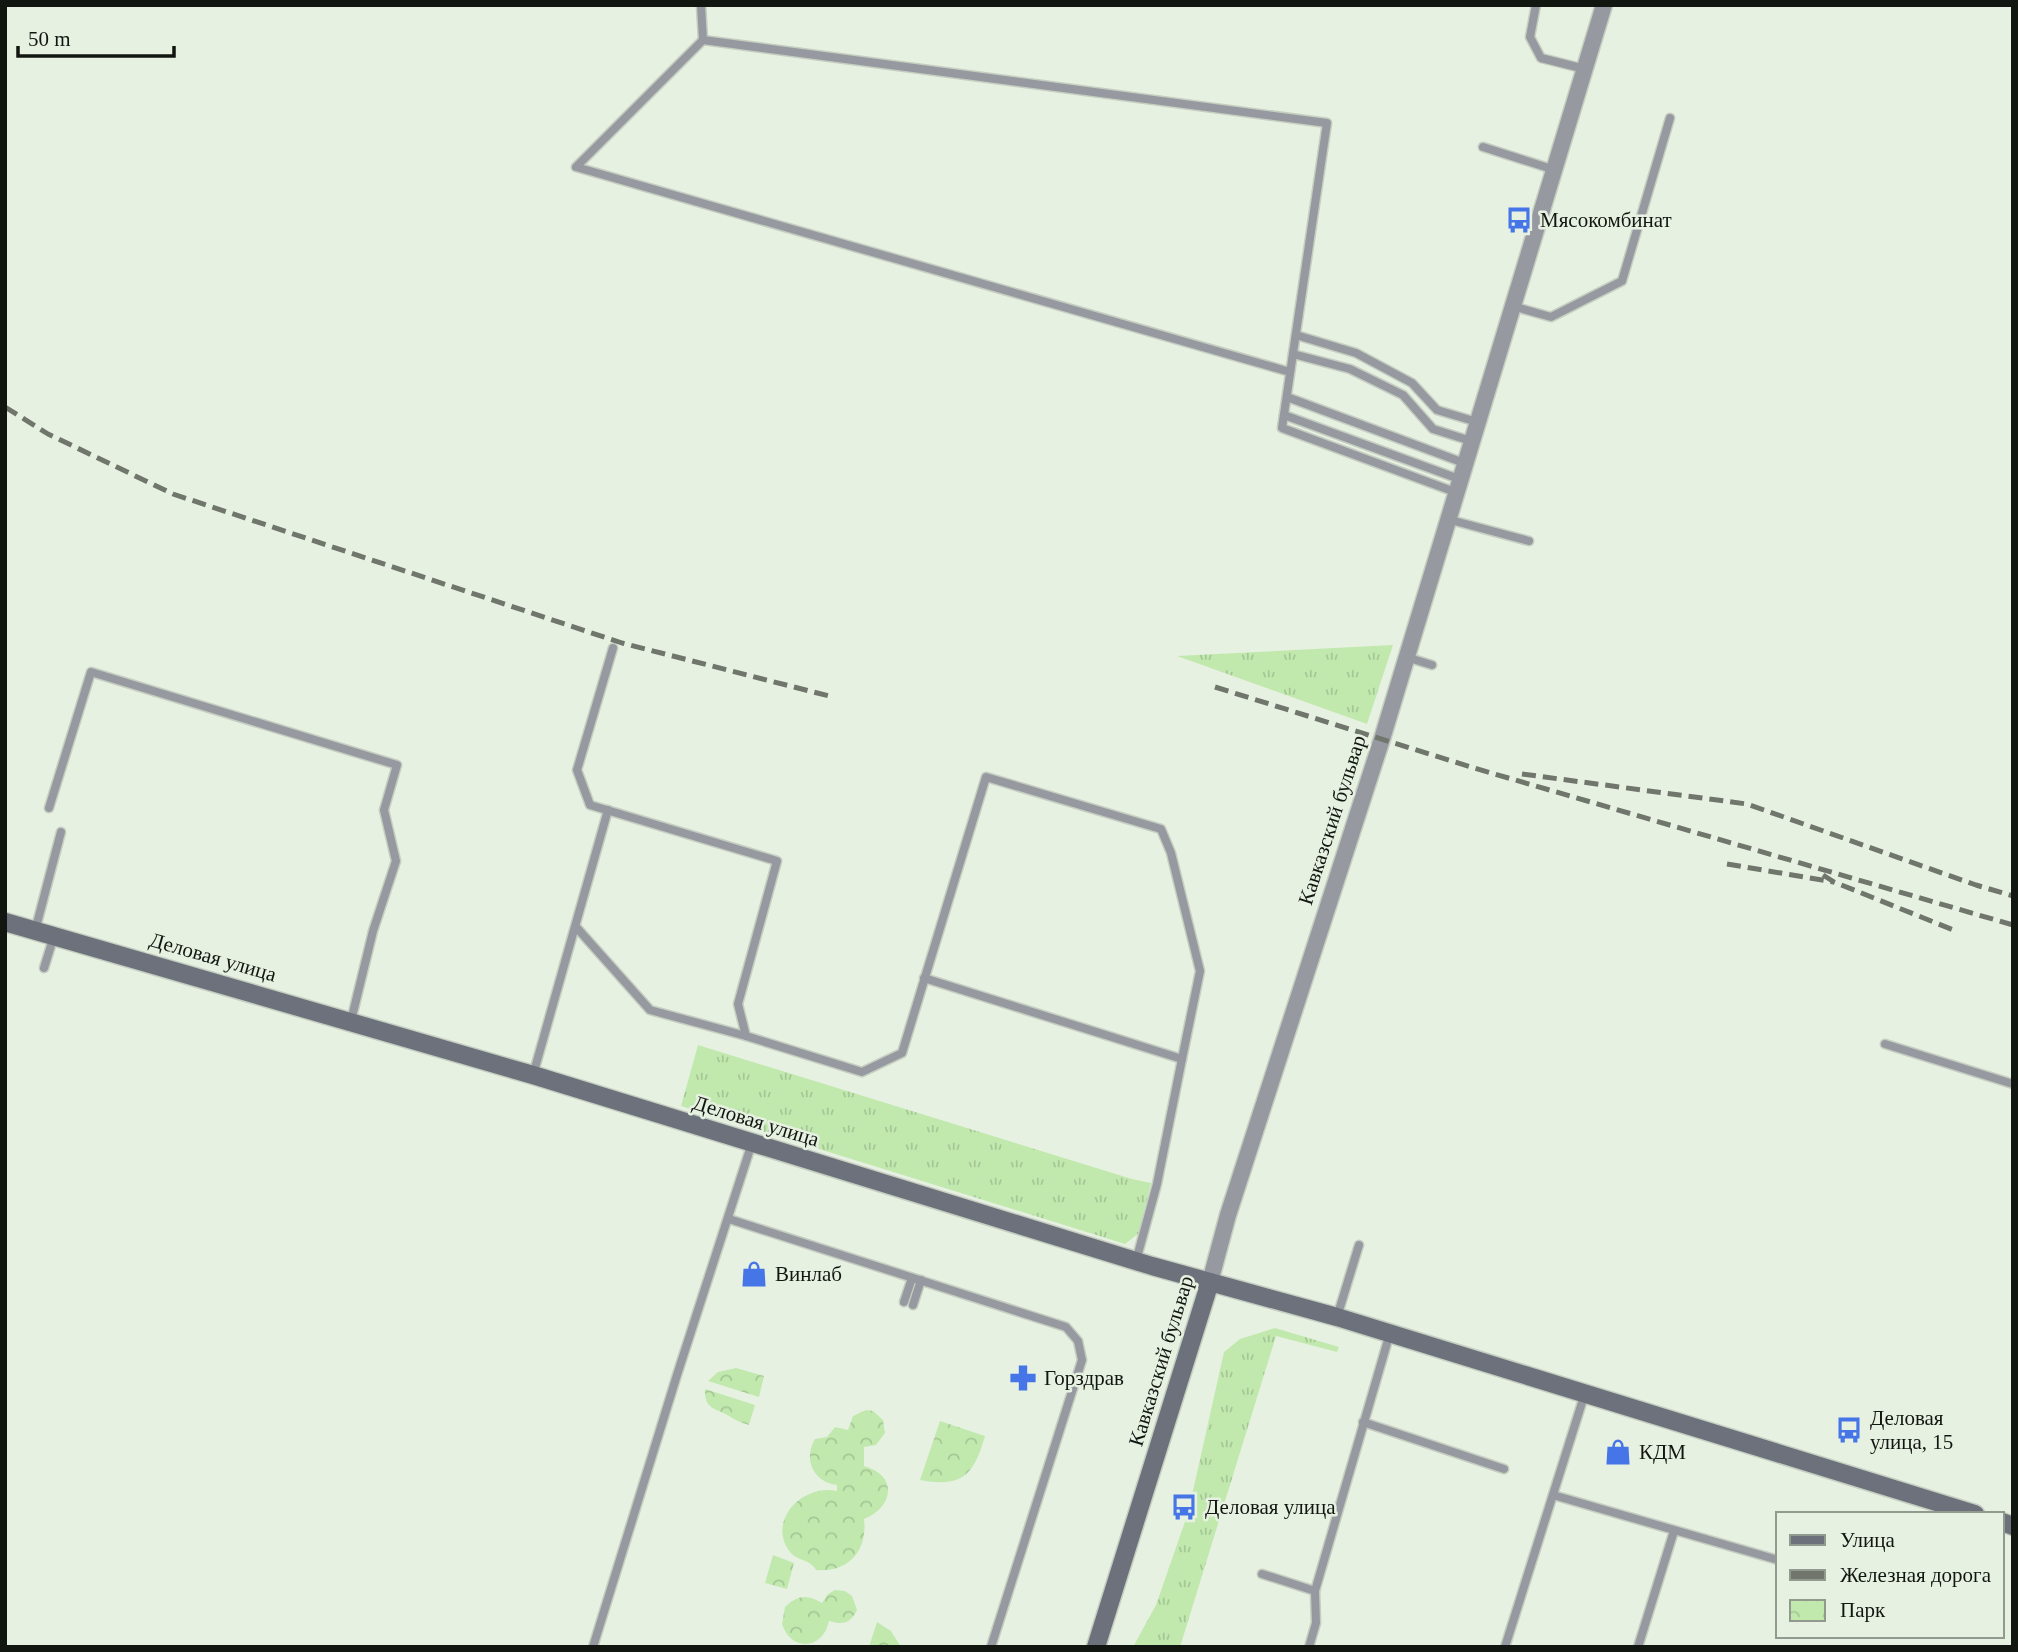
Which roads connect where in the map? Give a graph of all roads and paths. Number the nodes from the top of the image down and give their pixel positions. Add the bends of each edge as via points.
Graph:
1 (701, 5) edge
2 (1536, 5) edge
3 (1604, 5) edge
4 (703, 40) junction
5 (1585, 69) junction
6 (1670, 118) dead end
7 (1482, 147) dead end
8 (1555, 170) junction
9 (1512, 306) junction
10 (1296, 335) junction
11 (1293, 354) junction
12 (1290, 372) junction
13 (1287, 397) junction
14 (1284, 415) junction
15 (1477, 422) junction
16 (1471, 441) junction
17 (1394, 469) junction
18 (1459, 478) junction
19 (1391, 479) dead end
20 (1447, 519) junction
21 (1529, 541) dead end
22 (613, 648) dead end
23 (1406, 657) junction
24 (1432, 665) dead end
25 (49, 808) dead end
26 (608, 810) junction
27 (61, 832) dead end
28 (5, 922) edge
29 (577, 928) junction
30 (36, 931) junction
31 (54, 936) junction
32 (44, 968) dead end
33 (924, 978) junction
34 (351, 1021) junction
35 (746, 1036) junction
36 (1885, 1044) dead end
37 (1182, 1059) junction
38 (533, 1075) junction
39 (2013, 1084) edge
40 (752, 1143) junction
41 (729, 1219) junction
42 (1359, 1245) dead end
43 (1136, 1261) junction
44 (916, 1279) junction
45 (1210, 1282) junction
46 (909, 1304) dead end
47 (1337, 1317) junction
48 (1390, 1333) junction
49 (1585, 1393) junction
50 (1363, 1422) junction
51 (1504, 1469) dead end
52 (1553, 1495) junction
53 (1969, 1512) edge
54 (1674, 1531) junction
55 (1776, 1559) edge
56 (1262, 1574) dead end
57 (1315, 1591) junction
58 (593, 1647) edge
59 (991, 1647) edge
60 (1096, 1647) edge
61 (1309, 1647) edge
62 (1505, 1647) edge
63 (1637, 1647) edge

1 - 4 lane
2 - 5 lane via 1530,37 1541,58
3 - 5 street, Кавказский бульвар
4 - 10 lane via 1327,123
4 - 12 lane via 576,167
5 - 8 street, Кавказский бульвар
6 - 9 lane via 1622,281 1550,317
7 - 8 lane
8 - 9 street, Кавказский бульвар
9 - 15 street, Кавказский бульвар
10 - 11 lane
10 - 15 lane via 1356,353 1412,383 1437,410
11 - 12 lane
11 - 16 lane via 1350,369 1403,395 1433,429
12 - 13 lane
13 - 14 lane
13 - 18 lane
14 - 17 lane via 1282,428
14 - 18 lane
15 - 16 street, Кавказский бульвар
16 - 18 street, Кавказский бульвар
17 - 18 lane
17 - 19 lane
18 - 20 street, Кавказский бульвар
20 - 21 lane
20 - 23 street, Кавказский бульвар
22 - 26 lane via 577,770 590,804
23 - 24 lane
23 - 45 street, Кавказский бульвар
25 - 34 lane via 91,672 397,765 384,810 396,861
26 - 29 lane
26 - 35 lane via 777,862 738,1004
27 - 30 lane
28 - 30 street, Деловая улица
29 - 35 lane via 650,1010
29 - 38 lane
30 - 31 street, Деловая улица
31 - 32 lane
31 - 34 street, Деловая улица
33 - 35 lane via 902,1053 862,1072
33 - 37 lane
33 - 37 lane via 986,778 1161,829 1200,971
34 - 38 street, Деловая улица
36 - 39 lane
37 - 43 lane
38 - 40 street, Деловая улица
40 - 41 lane
40 - 43 street, Деловая улица
41 - 44 lane
41 - 58 lane
42 - 47 lane
43 - 45 street, Деловая улица
44 - 46 lane
44 - 59 lane via 1066,1327 1078,1341 1082,1360
45 - 47 street, Деловая улица
45 - 60 street, Кавказский бульвар
47 - 48 street, Деловая улица
48 - 49 street, Деловая улица
48 - 50 lane
49 - 52 lane
49 - 53 street, Деловая улица
50 - 51 lane
50 - 57 lane
52 - 54 lane
52 - 62 lane
54 - 55 lane
54 - 63 lane
56 - 57 lane
57 - 61 lane via 1316,1623

